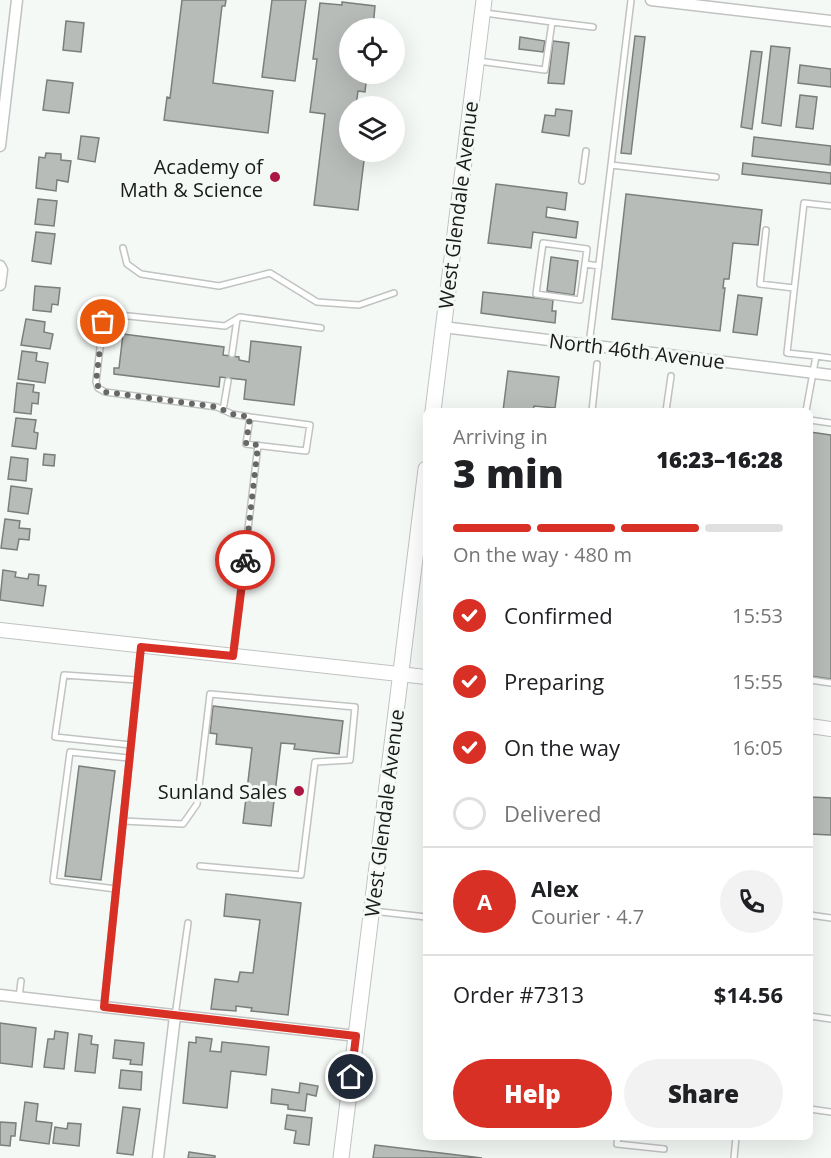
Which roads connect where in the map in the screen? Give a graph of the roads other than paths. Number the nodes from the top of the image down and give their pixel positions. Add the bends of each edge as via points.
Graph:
1 (17, 0) edge
2 (631, 0) edge
3 (651, 0) edge
4 (483, 6) edge
5 (831, 21) edge
6 (552, 22) junction
7 (593, 27) dead end
8 (476, 60) junction
9 (0, 146) edge
10 (586, 151) dead end
11 (611, 165) junction
12 (716, 177) dead end
13 (582, 181) dead end
14 (831, 206) edge
15 (766, 230) dead end
16 (123, 249) dead end
17 (585, 264) junction
18 (0, 266) edge
19 (599, 266) junction
20 (0, 285) edge
21 (794, 288) junction
22 (394, 293) dead end
23 (237, 319) junction
24 (443, 327) junction
25 (321, 328) dead end
26 (589, 345) junction
27 (232, 354) dead end
28 (816, 356) junction
29 (831, 358) edge
30 (597, 364) dead end
31 (814, 373) junction
32 (831, 375) edge
33 (671, 376) dead end
34 (228, 381) dead end
35 (433, 408) edge
36 (592, 408) edge
37 (666, 408) edge
38 (807, 408) edge
39 (223, 410) junction
40 (250, 417) junction
41 (813, 420) edge
42 (831, 423) edge
43 (258, 445) junction
44 (423, 494) edge
45 (0, 630) edge
46 (141, 647) junction
47 (233, 656) junction
48 (401, 674) junction
49 (423, 677) edge
50 (137, 680) junction
51 (813, 680) edge
52 (831, 683) edge
53 (813, 726) edge
54 (831, 729) edge
55 (131, 745) junction
56 (129, 758) junction
57 (123, 821) junction
58 (200, 866) dead end
59 (116, 889) junction
60 (372, 910) junction
61 (813, 915) edge
62 (423, 917) edge
63 (831, 918) edge
64 (188, 923) dead end
65 (21, 981) dead end
66 (0, 995) edge
67 (19, 998) junction
68 (104, 1007) junction
69 (175, 1016) junction
70 (813, 1016) edge
71 (831, 1019) edge
72 (356, 1036) junction
73 (813, 1109) edge
74 (831, 1112) edge
75 (618, 1140) edge
76 (736, 1140) edge
77 (664, 1149) dead end
78 (158, 1158) edge
79 (341, 1158) edge
80 (734, 1158) edge

1 - 9 street
2 - 11 lane
3 - 5 street
4 - 6 lane
4 - 8 main road, West Glendale Avenue
6 - 7 lane
6 - 8 lane via 546,70
8 - 24 main road, West Glendale Avenue
10 - 13 lane
11 - 12 lane
11 - 19 lane
14 - 21 lane via 804,203
15 - 21 lane via 760,284
16 - 22 lane via 127,264 141,274 219,286 270,273 317,302 359,305
17 - 17 lane via 580,300 536,294 543,243 587,249
17 - 19 lane
18 - 20 street
19 - 26 lane
21 - 28 lane via 787,353
23 - 25 lane
23 - 27 lane
23 - 39 lane via 225,326 109,314 103,322 96,382 99,388
24 - 26 street, North 46th Avenue
24 - 35 main road, West Glendale Avenue
26 - 31 street, North 46th Avenue
28 - 29 lane
28 - 31 lane
30 - 36 lane
31 - 32 street, North 46th Avenue
31 - 38 lane
33 - 37 lane
34 - 39 lane
39 - 40 lane
40 - 43 lane via 246,444
40 - 43 lane via 310,425 306,451
41 - 42 lane
43 - 47 lane
44 - 48 main road, West Glendale Avenue
45 - 46 street
46 - 47 street
46 - 50 lane
47 - 48 street
48 - 49 street
48 - 60 main road, West Glendale Avenue
50 - 55 lane
50 - 55 lane via 64,675 55,737
51 - 52 lane
53 - 54 street
55 - 56 lane
56 - 57 lane
56 - 59 lane via 70,752 53,881
57 - 58 lane via 183,824 197,804 210,694 355,707 350,760 315,762 302,875
57 - 59 lane
59 - 68 lane
60 - 62 lane
60 - 72 main road, West Glendale Avenue
61 - 63 lane
64 - 69 lane
65 - 67 lane
66 - 67 street
67 - 68 street
68 - 69 street
69 - 72 street
69 - 78 street
70 - 71 lane
72 - 79 main road, West Glendale Avenue
73 - 74 lane
75 - 77 lane via 617,1144
76 - 80 lane

